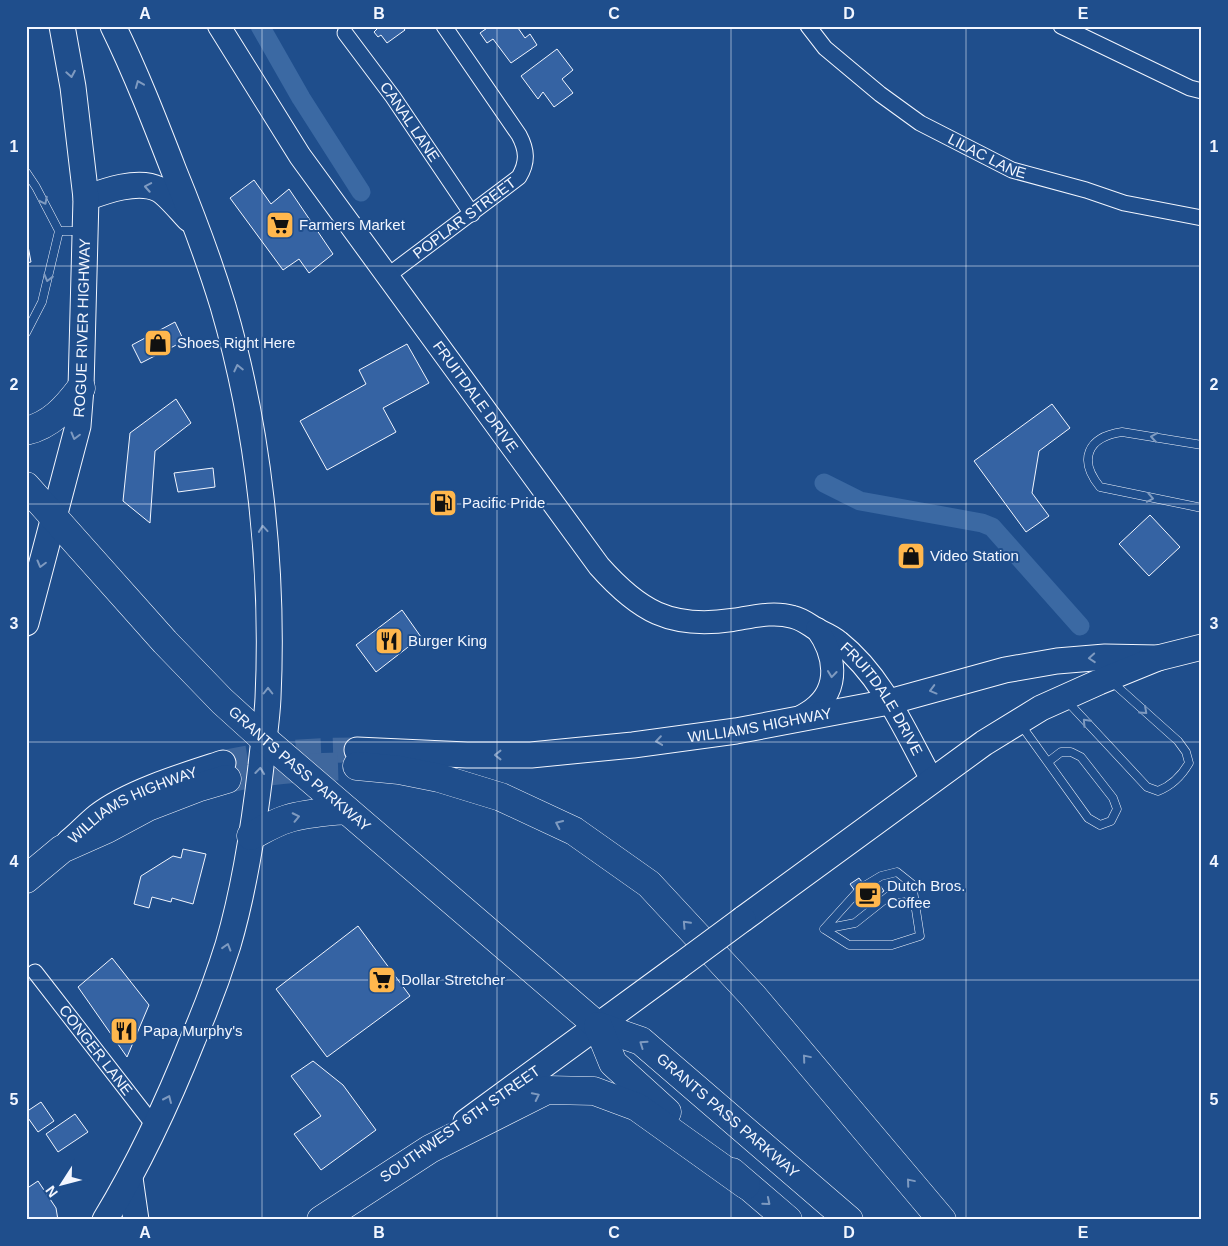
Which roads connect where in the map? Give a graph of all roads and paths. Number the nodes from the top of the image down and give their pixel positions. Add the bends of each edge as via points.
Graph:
1 (62, 26) edge
2 (113, 26) edge
3 (219, 26) edge
4 (444, 26) edge
5 (808, 26) edge
6 (1061, 26) edge
7 (345, 33) dead end
8 (1202, 91) edge
9 (26, 172) edge
10 (86, 198) junction
11 (472, 214) junction
12 (1202, 218) edge
13 (197, 229) junction
14 (59, 231) junction
15 (85, 231) junction
16 (386, 277) junction
17 (26, 333) edge
18 (81, 388) junction
19 (26, 431) edge
20 (1202, 445) edge
21 (26, 486) edge
22 (1202, 508) edge
23 (54, 517) junction
24 (26, 622) edge
25 (817, 629) junction
26 (1202, 647) edge
27 (1158, 658) junction
28 (1107, 678) junction
29 (1064, 698) junction
30 (889, 702) junction
31 (797, 719) junction
32 (1018, 722) junction
33 (264, 739) junction
34 (357, 758) joint
35 (1048, 762) junction
36 (225, 771) tunnel mouth
37 (932, 780) junction
38 (346, 810) junction
39 (251, 836) junction
40 (26, 879) edge
41 (918, 911) junction
42 (824, 929) junction
43 (35, 972) dead end
44 (598, 1026) junction
45 (156, 1128) junction
46 (430, 1149) junction
47 (130, 1178) junction
48 (746, 1185) junction
49 (106, 1220) edge
50 (136, 1220) edge
51 (321, 1220) edge
52 (788, 1220) edge
53 (849, 1220) edge
54 (942, 1220) edge

1 -> 10 main road, ROGUE RIVER HIGHWAY
13 -> 2 main road via 132,65
3 - 16 street, FRUITDALE DRIVE via 300,156
4 - 11 street, POPLAR STREET via 525,146 526,159 520,177
5 - 12 street, LILAC LANE via 825,48 920,123 1012,170 1124,203
6 - 8 street
7 - 11 street, CANAL LANE
9 -> 14 lane
13 -> 10 main road via 158,189 142,185
10 - 15 main road, ROGUE RIVER HIGHWAY
11 - 16 street, POPLAR STREET
33 -> 13 main road via 268,700 269,607 260,489 239,371 223,307
14 - 15 lane
14 -> 17 lane via 42,302
15 - 18 main road, ROGUE RIVER HIGHWAY
16 - 25 street, FRUITDALE DRIVE via 617,587 642,606 672,619 696,623 765,614 790,616
18 - 19 highway via 55,418
18 -> 23 main road, ROGUE RIVER HIGHWAY via 78,426
20 -> 22 lane via 1122,432 1094,444 1087,460 1100,487
21 - 23 highway, GRANTS PASS PARKWAY
23 -> 24 main road, ROGUE RIVER HIGHWAY
23 - 33 highway, GRANTS PASS PARKWAY via 165,642
25 - 30 street, FRUITDALE DRIVE via 848,650
25 -> 31 street, FRUITDALE DRIVE via 832,661 830,686 814,709
26 - 27 main road, WILLIAMS HIGHWAY
27 - 28 main road, WILLIAMS HIGHWAY
27 -> 30 main road, WILLIAMS HIGHWAY via 1057,660 1005,670
28 - 29 main road, WILLIAMS HIGHWAY
28 -> 29 lane via 1178,741 1186,752 1189,763 1167,788 1158,791 1147,786
29 - 32 main road, WILLIAMS HIGHWAY
30 - 31 main road, WILLIAMS HIGHWAY
30 - 37 street, FRUITDALE DRIVE
31 -> 34 main road, WILLIAMS HIGHWAY via 642,744 530,755
32 - 35 lane
32 - 37 main road, WILLIAMS HIGHWAY
33 - 38 highway, GRANTS PASS PARKWAY
39 -> 33 main road
54 -> 34 highway via 753,996 649,884 574,830 501,797
35 - 35 lane via 1088,818 1100,825 1111,821 1117,809 1113,798 1081,757 1061,752
36 - 40 highway, WILLIAMS HIGHWAY via 62,849
37 - 44 main road, WILLIAMS HIGHWAY, bridge
39 -> 38 highway via 287,818
38 - 44 highway, GRANTS PASS PARKWAY
45 -> 39 main road via 204,1014 228,946
41 - 42 lane via 907,893 889,896 855,923
41 - 42 lane via 920,936 892,945 849,945
41 - 42 lane via 912,884 896,872 881,876 861,888
43 - 45 street, CONGER LANE
44 - 46 main road, SOUTHWEST 6TH STREET
44 - 48 highway, GRANTS PASS PARKWAY via 613,1063
53 -> 44 highway, GRANTS PASS PARKWAY via 641,1041
45 - 47 main road
46 -> 48 highway via 547,1090 594,1092 637,1107
46 - 51 highway, SOUTHWEST 6TH STREET
47 - 49 main road
47 - 50 main road
48 -> 52 highway

